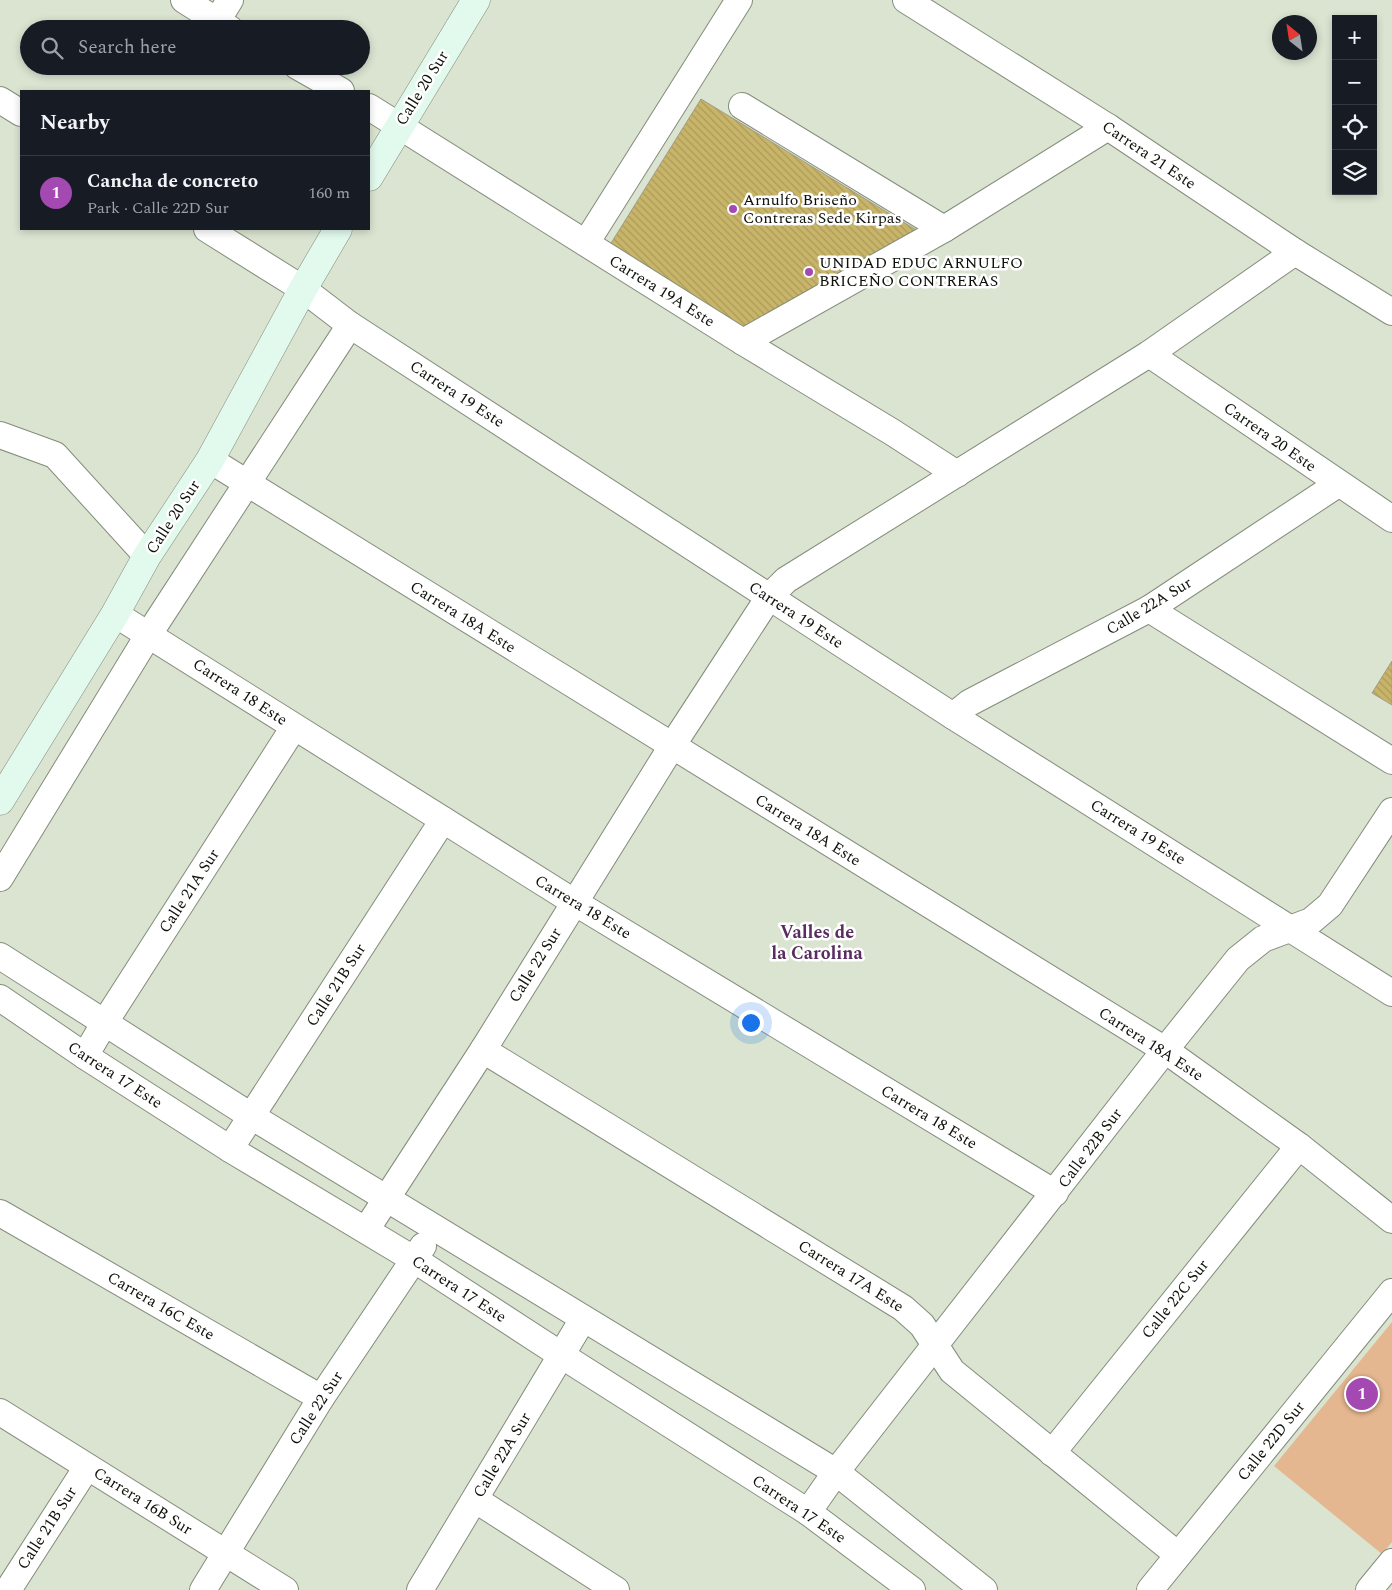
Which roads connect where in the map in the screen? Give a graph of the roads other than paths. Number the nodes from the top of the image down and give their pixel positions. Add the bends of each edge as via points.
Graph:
1 (184, 0) edge
2 (476, 0) edge
3 (739, 0) edge
4 (906, 0) edge
5 (226, 17) edge
6 (313, 75) edge
7 (339, 90) edge
8 (0, 100) edge
9 (742, 106) dead end
10 (370, 108) edge
11 (20, 112) edge
12 (400, 124) junction
13 (1108, 127) junction
14 (370, 175) edge
15 (944, 229) junction
16 (208, 230) edge
17 (337, 230) edge
18 (586, 243) junction
19 (1295, 252) junction
20 (303, 289) junction
21 (1392, 312) edge
22 (350, 324) junction
23 (742, 342) junction
24 (1149, 354) junction
25 (0, 435) edge
26 (210, 460) junction
27 (957, 474) junction
28 (247, 484) junction
29 (1338, 484) junction
30 (1392, 519) edge
31 (147, 556) junction
32 (769, 598) junction
33 (1149, 609) junction
34 (115, 614) junction
35 (148, 634) junction
36 (953, 716) junction
37 (294, 726) junction
38 (672, 746) junction
39 (1392, 761) edge
40 (0, 802) edge
41 (1392, 811) edge
42 (443, 820) junction
43 (0, 878) edge
44 (574, 902) junction
45 (1291, 928) junction
46 (0, 956) edge
47 (1392, 993) edge
48 (0, 998) edge
49 (105, 1022) junction
50 (483, 1050) junction
51 (1165, 1050) junction
52 (85, 1056) junction
53 (251, 1116) junction
54 (1298, 1146) junction
55 (230, 1149) junction
56 (1056, 1193) junction
57 (387, 1199) junction
58 (0, 1213) edge
59 (1392, 1220) edge
60 (434, 1229) junction
61 (366, 1230) junction
62 (415, 1260) junction
63 (1392, 1292) edge
64 (583, 1319) junction
65 (936, 1346) junction
66 (561, 1355) junction
67 (321, 1398) junction
68 (0, 1412) edge
69 (1052, 1452) junction
70 (87, 1466) junction
71 (836, 1472) junction
72 (476, 1500) junction
73 (808, 1512) junction
74 (226, 1553) junction
75 (1178, 1555) junction
76 (1392, 1562) edge
77 (614, 1589) edge
78 (909, 1589) edge
79 (8, 1590) edge
80 (202, 1590) edge
81 (285, 1590) edge
82 (420, 1590) edge
83 (984, 1590) edge
84 (1150, 1590) edge
85 (1369, 1590) edge

1 - 5 street
2 - 12 street, Calle 20 Sur
3 - 18 street
4 - 13 street, Carrera 21 Este
6 - 7 street
8 - 11 street
9 - 15 street
10 - 12 street, Carrera 19A Este
12 - 14 street, Calle 20 Sur
12 - 18 street, Carrera 19A Este
13 - 15 street
13 - 19 street, Carrera 21 Este
15 - 23 street
16 - 20 street, Carrera 19 Este
17 - 20 street, Calle 20 Sur
18 - 23 street, Carrera 19A Este
19 - 21 street, Carrera 21 Este
19 - 24 street, Calle 22 Sur
20 - 22 street, Carrera 19 Este
20 - 26 street, Calle 20 Sur
22 - 28 street
22 - 32 street, Carrera 19 Este
23 - 27 street, Carrera 19A Este
24 - 27 street, Calle 22 Sur
24 - 29 street, Carrera 20 Este
25 - 31 street via 55,455
26 - 28 street, Carrera 18A Este
26 - 31 street, Calle 20 Sur
27 - 32 street, Calle 22 Sur via 786,580
28 - 35 street
28 - 38 street, Carrera 18A Este
29 - 30 street, Carrera 20 Este
29 - 33 street, Calle 22A Sur
31 - 34 street, Calle 20 Sur
32 - 36 street, Carrera 19 Este
32 - 38 street, Calle 22 Sur
33 - 36 street, Calle 22A Sur via 969,704
33 - 39 street
34 - 35 street, Carrera 18 Este
34 - 40 street, Calle 20 Sur
35 - 37 street, Carrera 18 Este
35 - 43 street
36 - 45 street, Carrera 19 Este
37 - 42 street, Carrera 18 Este
37 - 49 street, Calle 21A Sur
38 - 44 street, Calle 22 Sur
38 - 51 street, Carrera 18A Este
41 - 45 street, Calle 22B Sur via 1330,906 1311,921
42 - 44 street, Carrera 18 Este
42 - 53 street, Calle 21B Sur
44 - 50 street, Calle 22 Sur
44 - 56 street, Carrera 18 Este
45 - 47 street, Carrera 19 Este
45 - 51 street, Calle 22B Sur via 1263,939 1238,959
46 - 49 street
48 - 52 street, Carrera 17 Este
49 - 52 street, Calle 21A Sur
49 - 53 street
50 - 57 street, Calle 22 Sur
50 - 65 street, Carrera 17A Este via 903,1308 922,1325
51 - 54 street, Carrera 18A Este
51 - 56 street, Calle 22B Sur
52 - 55 street, Carrera 17 Este
53 - 55 street, Calle 21B Sur
53 - 57 street
54 - 59 street, Carrera 18A Este
54 - 69 street, Calle 22C Sur
55 - 61 street, Carrera 17 Este
56 - 65 street, Calle 22B Sur
57 - 60 street
57 - 61 street, Calle 22 Sur
58 - 67 street, Carrera 16C Este
60 - 62 street, Calle 22 Sur
60 - 64 street
61 - 62 street, Carrera 17 Este
62 - 66 street, Carrera 17 Este
62 - 67 street, Calle 22 Sur
63 - 75 street, Calle 22D Sur
64 - 66 street, Calle 22A Sur
64 - 71 street
65 - 69 street, Carrera 17A Este via 952,1371
65 - 71 street, Calle 22B Sur
66 - 72 street, Calle 22A Sur
66 - 73 street, Carrera 17 Este
67 - 74 street, Calle 22 Sur
68 - 70 street, Carrera 16B Sur
69 - 75 street, Carrera 17A Este
70 - 74 street, Carrera 16B Sur
70 - 79 street, Calle 21B Sur
71 - 73 street, Calle 22B Sur
71 - 83 street
72 - 77 street
72 - 82 street, Calle 22A Sur
73 - 78 street, Carrera 17 Este
74 - 80 street, Calle 22 Sur
74 - 81 street, Carrera 16B Sur
75 - 84 street, Calle 22D Sur
76 - 85 street

